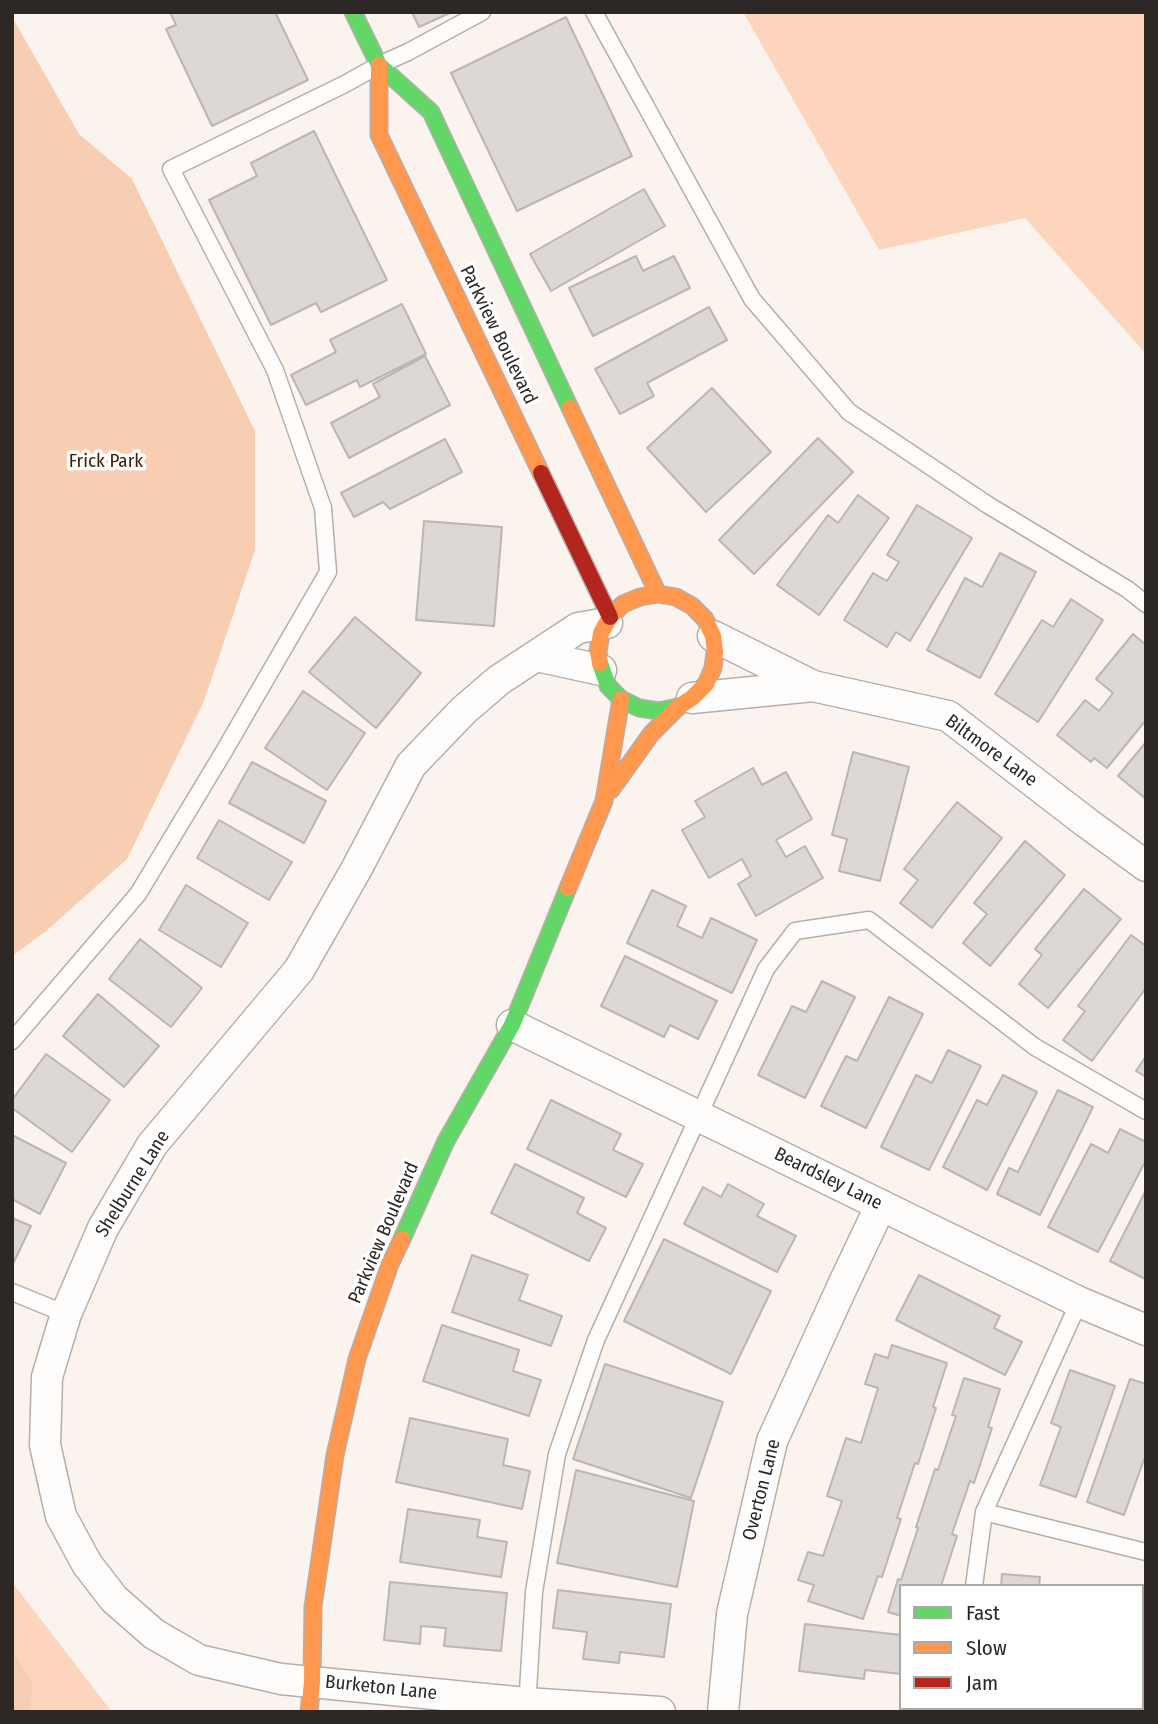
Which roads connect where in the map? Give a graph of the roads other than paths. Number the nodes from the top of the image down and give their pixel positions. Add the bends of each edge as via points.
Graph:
1 (353, 12) edge
2 (482, 12) edge
3 (594, 12) edge
4 (379, 65) junction
5 (658, 594) junction
6 (1146, 604) edge
7 (609, 620) junction
8 (713, 636) junction
9 (537, 656) junction
10 (601, 670) junction
11 (813, 685) junction
12 (621, 699) junction
13 (685, 703) junction
14 (604, 801) junction
15 (1146, 866) edge
16 (512, 1025) junction
17 (12, 1041) edge
18 (1146, 1111) edge
19 (699, 1115) junction
20 (881, 1205) junction
21 (12, 1292) edge
22 (1079, 1302) junction
23 (66, 1314) junction
24 (1146, 1330) edge
25 (984, 1512) junction
26 (1146, 1552) edge
27 (974, 1584) edge
28 (312, 1682) junction
29 (527, 1707) edge
30 (309, 1712) edge
31 (660, 1712) edge
32 (723, 1712) edge

1 - 4 street, Parkview Boulevard
2 - 4 lane
3 - 6 lane via 752,299 849,412
4 - 5 street, Parkview Boulevard via 431,113
4 - 7 street, Parkview Boulevard via 379,135
4 - 17 lane via 171,169 275,370 323,508 328,572 138,894
5 - 7 street via 623,604
5 - 8 street via 692,606
7 - 9 street, Shelburne Lane via 578,628
7 - 10 street via 601,633
8 - 11 street
8 - 13 street, Parkview Boulevard via 713,668 706,684
9 - 10 street
9 - 23 street, Shelburne Lane via 464,710 411,765 299,970 152,1145 103,1228
10 - 12 street
11 - 13 street
11 - 15 street, Biltmore Lane via 948,716
12 - 13 street via 659,711
12 - 14 street, Parkview Boulevard
13 - 14 street, Parkview Boulevard via 651,734
14 - 16 street, Parkview Boulevard
16 - 19 street, Beardsley Lane
16 - 28 street, Parkview Boulevard via 446,1141 390,1264 357,1359 335,1455 313,1606
18 - 19 lane via 1035,1047 869,920 795,931 766,969
19 - 20 street, Beardsley Lane
19 - 29 lane via 596,1340 557,1454 534,1592
20 - 22 street, Beardsley Lane
20 - 32 street, Overton Lane via 772,1441 732,1614
21 - 23 lane
22 - 24 street, Beardsley Lane
22 - 25 lane
23 - 28 street, Shelburne Lane via 47,1377 45,1445 61,1516 87,1564 114,1599 154,1634 199,1660
25 - 26 lane
25 - 27 lane
28 - 29 street, Burketon Lane
28 - 30 street, Parkview Boulevard
29 - 31 street, Burketon Lane

